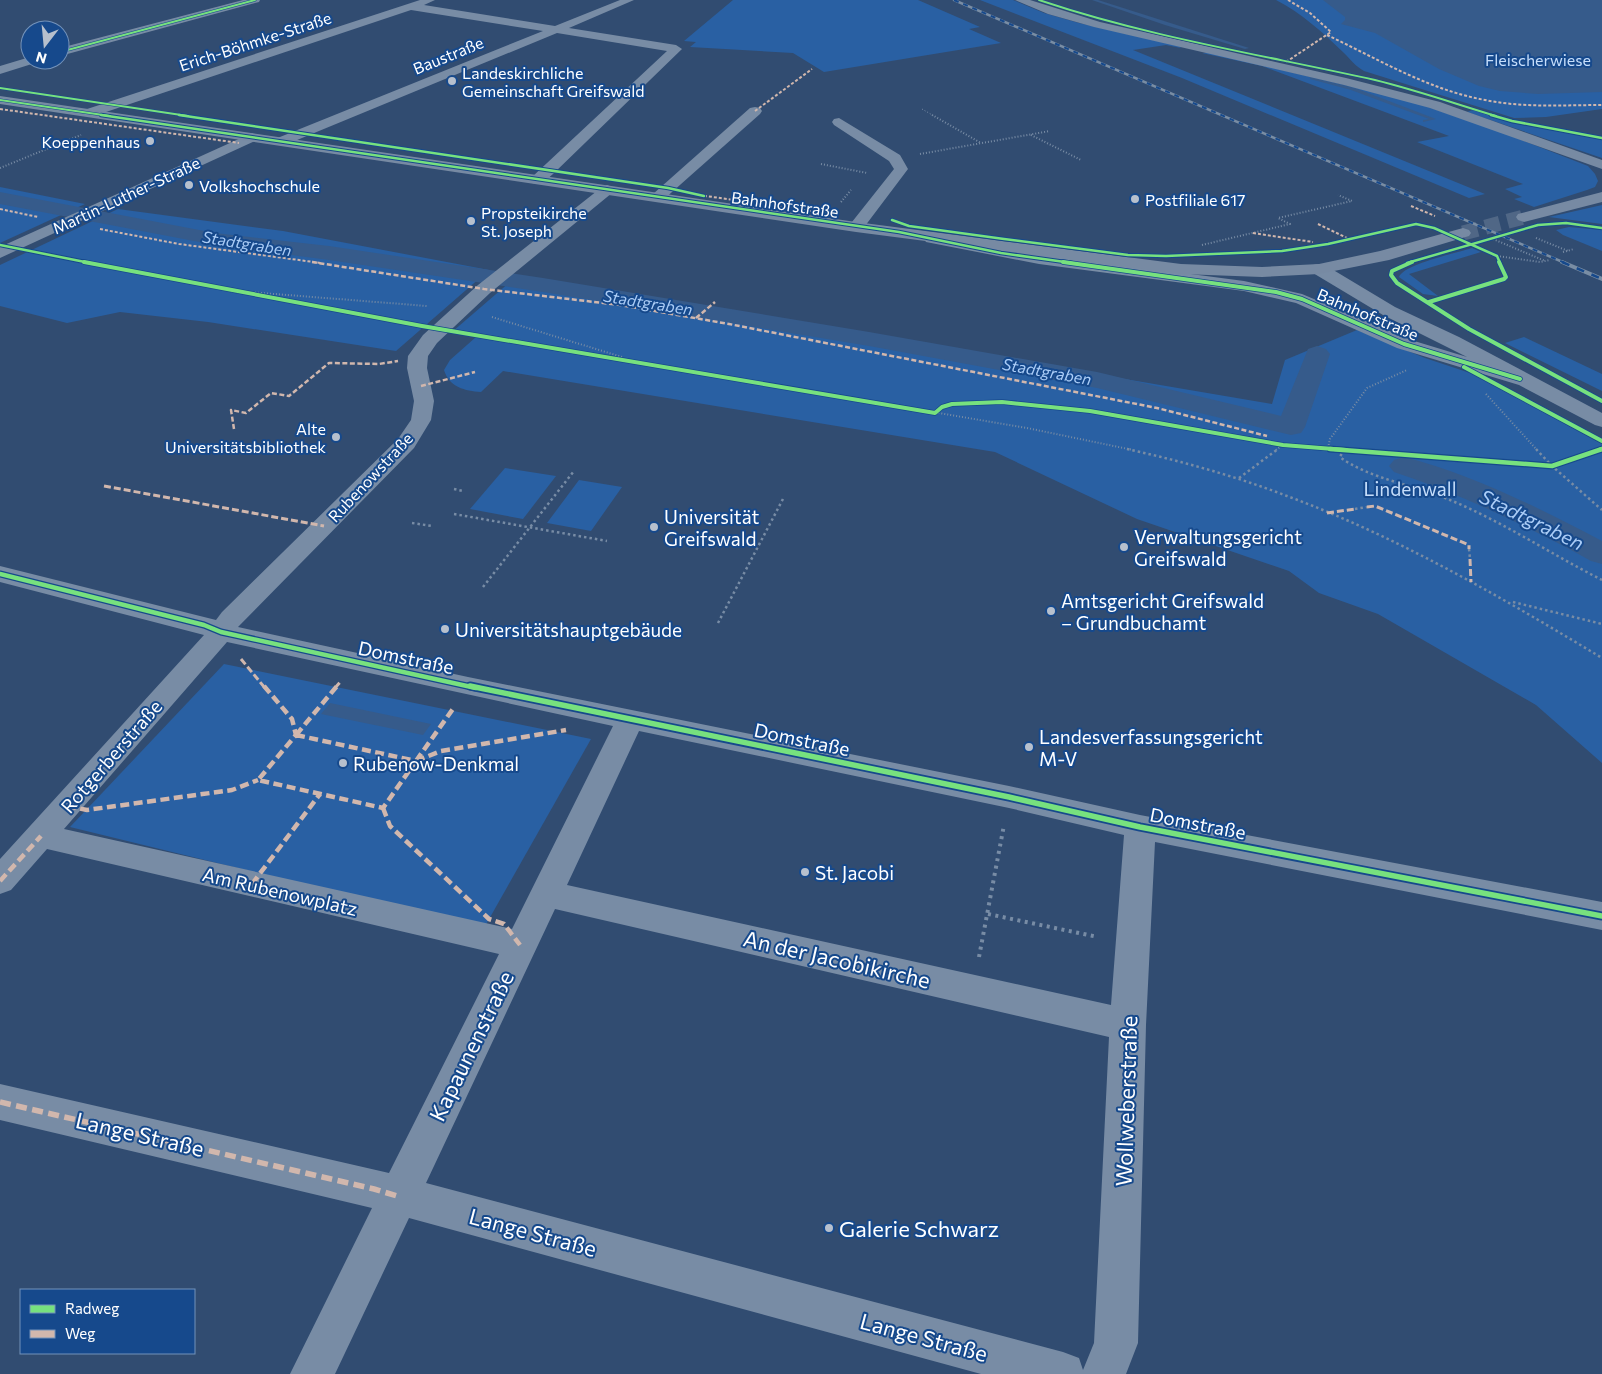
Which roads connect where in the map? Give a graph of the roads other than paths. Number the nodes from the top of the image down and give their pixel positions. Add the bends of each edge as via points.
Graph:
1 (254, 0) edge
2 (430, 0) edge
3 (629, 0) edge
4 (1020, 0) edge
5 (385, 3) dead end
6 (410, 7) junction
7 (554, 29) junction
8 (70, 49) edge
9 (20, 64) edge
10 (0, 70) edge
11 (0, 100) edge
12 (755, 111) dead end
13 (89, 113) junction
14 (839, 122) dead end
15 (252, 137) junction
16 (280, 142) junction
17 (1602, 165) edge
18 (537, 180) junction
19 (607, 190) junction
20 (658, 197) junction
21 (1602, 197) edge
22 (1524, 217) tunnel mouth
23 (856, 227) junction
24 (1463, 233) tunnel mouth
25 (909, 234) junction
26 (6, 250) edge
27 (1347, 264) junction
28 (1320, 268) junction
29 (1452, 341) junction
30 (1520, 379) junction
31 (1602, 422) edge
32 (0, 574) edge
33 (221, 632) junction
34 (631, 719) junction
35 (1140, 827) junction
36 (41, 836) junction
37 (0, 881) edge
38 (545, 893) junction
39 (1602, 916) edge
40 (520, 945) junction
41 (1128, 1025) junction
42 (0, 1102) edge
43 (397, 1196) junction
44 (312, 1374) edge
45 (1063, 1374) edge
46 (1104, 1374) edge

1 - 8 street
2 - 6 street, Erich-Böhmke-Straße
3 - 7 street, Baustraße
4 - 17 main road via 1098,25 1435,105
5 - 6 street
6 - 7 street
6 - 13 street, Erich-Böhmke-Straße
7 - 16 street, Baustraße
7 - 18 street via 676,49
9 - 10 street
11 - 13 main road, Bahnhofstraße
12 - 20 street
13 - 15 main road, Bahnhofstraße
14 - 23 street via 895,158 901,169
15 - 16 main road, Bahnhofstraße
15 - 26 street, Martin-Luther-Straße
16 - 18 main road, Bahnhofstraße
18 - 19 main road, Bahnhofstraße
19 - 20 main road, Bahnhofstraße
19 - 33 street, Rubenowstraße via 430,338 418,356 424,401 421,420 406,443 231,618
20 - 23 main road, Bahnhofstraße
21 - 22 main road
23 - 25 main road, Bahnhofstraße
24 - 27 main road
25 - 28 main road, Bahnhofstraße via 1181,269 1262,272
25 - 30 street, Bahnhofstraße via 1001,253 1276,292 1302,299 1404,344
27 - 28 main road, Bahnhofstraße
27 - 29 street, Bahnhofstraße
28 - 29 street, Bahnhofstraße via 1388,311
29 - 30 street, Bahnhofstraße
30 - 31 street, Bahnhofstraße
32 - 33 street, Domstraße
33 - 34 street, Domstraße
33 - 36 street, Rotgerberstraße
34 - 35 street, Domstraße
34 - 38 street, Kapaunenstraße
35 - 39 street, Domstraße
35 - 41 street, Wollweberstraße
36 - 37 street, Rotgerberstraße
36 - 40 street, Am Rubenowplatz
38 - 40 street, Kapaunenstraße
38 - 41 street, An der Jacobikirche
40 - 43 street, Kapaunenstraße
41 - 46 street, Wollweberstraße via 1116,1343
42 - 43 street, Lange Straße
43 - 44 street, Kapaunenstraße
43 - 45 street, Lange Straße

